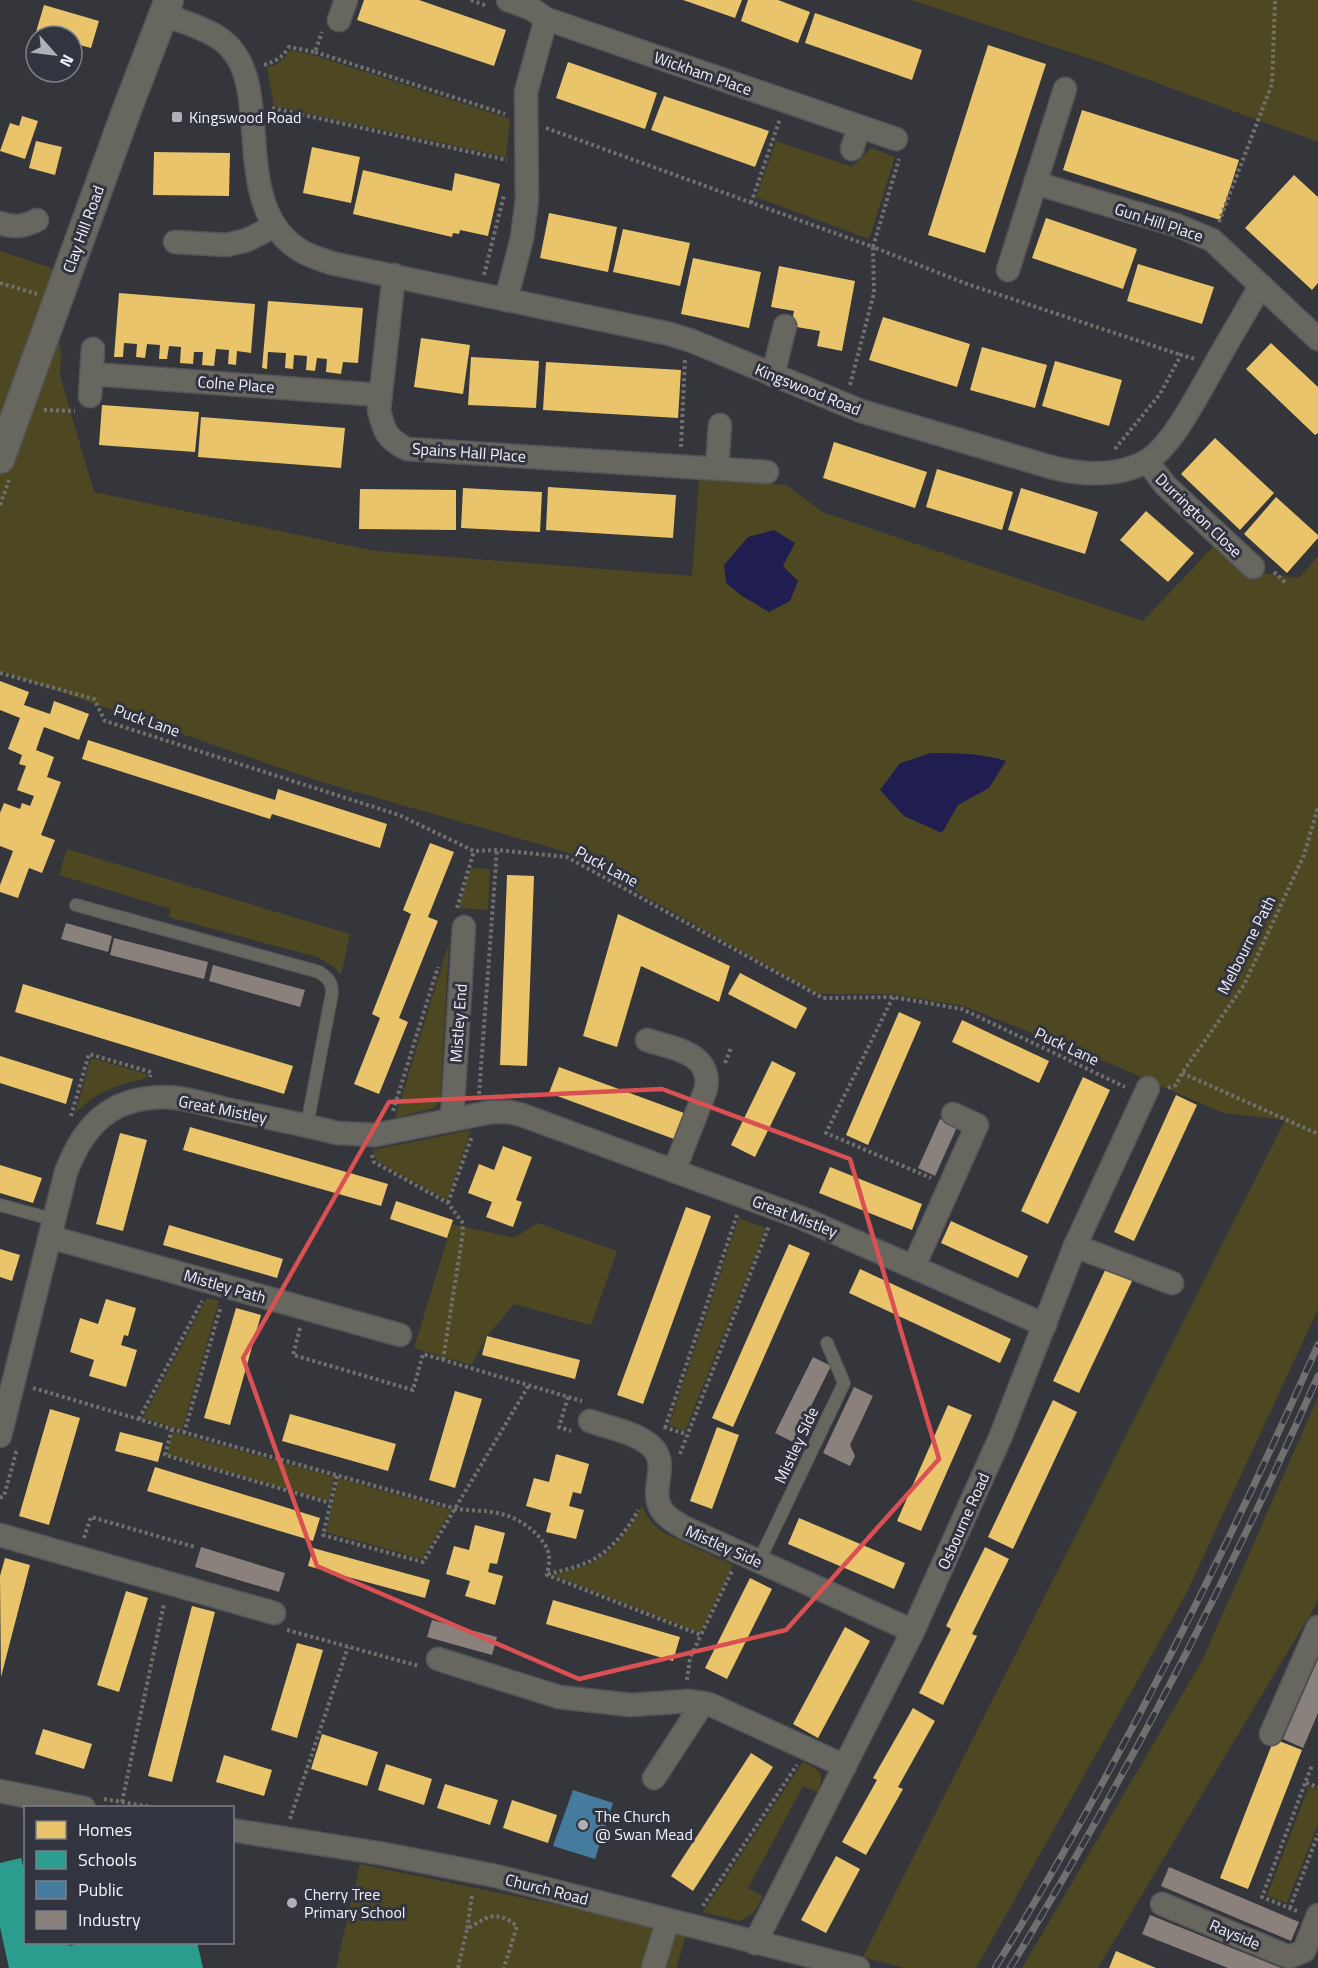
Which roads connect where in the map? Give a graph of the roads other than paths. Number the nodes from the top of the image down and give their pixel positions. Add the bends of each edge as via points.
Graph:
1 (499, 3) edge
2 (166, 7) edge
3 (546, 19) junction
4 (1065, 89) dead end
5 (859, 127) junction
6 (898, 146) road end
7 (852, 149) dead end
8 (1035, 183) junction
9 (37, 220) dead end
10 (0, 224) edge
11 (275, 226) junction
12 (175, 242) dead end
13 (1008, 270) dead end
14 (394, 275) junction
15 (1261, 285) junction
16 (506, 300) junction
17 (785, 326) dead end
18 (1318, 339) edge
19 (93, 349) dead end
20 (773, 375) junction
21 (380, 395) junction
22 (720, 425) dead end
23 (1147, 461) junction
24 (6, 466) edge
25 (717, 468) junction
26 (766, 472) dead end
27 (1261, 567) road end
28 (76, 905) dead end
29 (460, 918) road end
30 (647, 1040) dead end
31 (1148, 1088) road end
32 (953, 1114) dead end
33 (452, 1120) junction
34 (307, 1125) junction
35 (674, 1171) junction
36 (0, 1205) edge
37 (52, 1229) junction
38 (1075, 1246) junction
39 (914, 1266) junction
40 (1172, 1283) dead end
41 (1045, 1325) junction
42 (400, 1335) dead end
43 (827, 1343) dead end
44 (587, 1420) road end
45 (9, 1439) edge
46 (0, 1535) edge
47 (759, 1561) junction
48 (274, 1613) dead end
49 (1318, 1627) edge
50 (914, 1631) junction
51 (438, 1659) dead end
52 (703, 1703) junction
53 (1271, 1734) dead end
54 (845, 1766) junction
55 (654, 1778) dead end
56 (0, 1791) edge
57 (74, 1806) edge
58 (234, 1830) edge
59 (1162, 1904) dead end
60 (1307, 1913) edge
61 (668, 1920) junction
62 (755, 1943) junction
63 (653, 1968) edge
64 (858, 1968) edge

1 - 3 street, Wickham Place via 532,9
2 - 11 street, Kingswood Road via 223,41 246,72 259,186
2 - 24 street, Clay Hill Road via 126,112
3 - 5 street, Wickham Place
3 - 16 street via 526,92 527,200
4 - 8 street
5 - 6 street, Wickham Place
5 - 7 street
8 - 13 street
8 - 15 street, Gun Hill Place via 1176,225 1212,240
9 - 10 street via 25,226
11 - 12 street via 227,245
11 - 14 street, Kingswood Road via 305,253 331,263
14 - 16 street, Kingswood Road
14 - 21 street, Spains Hall Place
15 - 18 street, Gun Hill Place
15 - 23 street, Kingswood Road via 1180,425
16 - 20 street, Kingswood Road via 670,334
17 - 20 street
19 - 21 street, Colne Place via 91,385
20 - 23 street, Kingswood Road via 861,411 1073,473 1101,474
21 - 25 street, Spains Hall Place via 383,429 393,442 407,450
22 - 25 street
23 - 27 street, Durrington Close via 1165,485
25 - 26 street, Spains Hall Place
28 - 34 lane via 319,972 328,978 332,993
29 - 33 street, Mistley End
30 - 35 street via 697,1058 708,1078
31 - 38 street, Osbourne Road
32 - 39 street via 977,1125
33 - 34 street, Great Mistley via 375,1135 337,1133
33 - 35 street, Great Mistley via 491,1112 522,1115
34 - 37 street, Great Mistley via 165,1097 134,1100 90,1126 75,1148
35 - 39 street, Great Mistley via 802,1218
36 - 37 lane
37 - 42 street, Mistley Path
37 - 45 street, Great Mistley
38 - 40 street
38 - 41 street, Osbourne Road
39 - 41 street, Great Mistley
41 - 50 street, Osbourne Road via 1000,1438
43 - 47 lane, Mistley SIde via 844,1383
44 - 47 street, Mistley Side via 636,1437 656,1452 661,1462 658,1499 670,1519
46 - 48 street
47 - 50 street, Mistley Side
49 - 53 street
50 - 54 street, Osbourne Road
51 - 52 street via 559,1697 631,1705
52 - 54 street
52 - 55 street
54 - 62 street, Osbourne Road
56 - 57 street
58 - 61 street, Church Road via 441,1864
59 - 60 street, Rayside via 1289,1958 1304,1952
61 - 62 street, Church Road
61 - 63 street
62 - 64 street, Church Road

